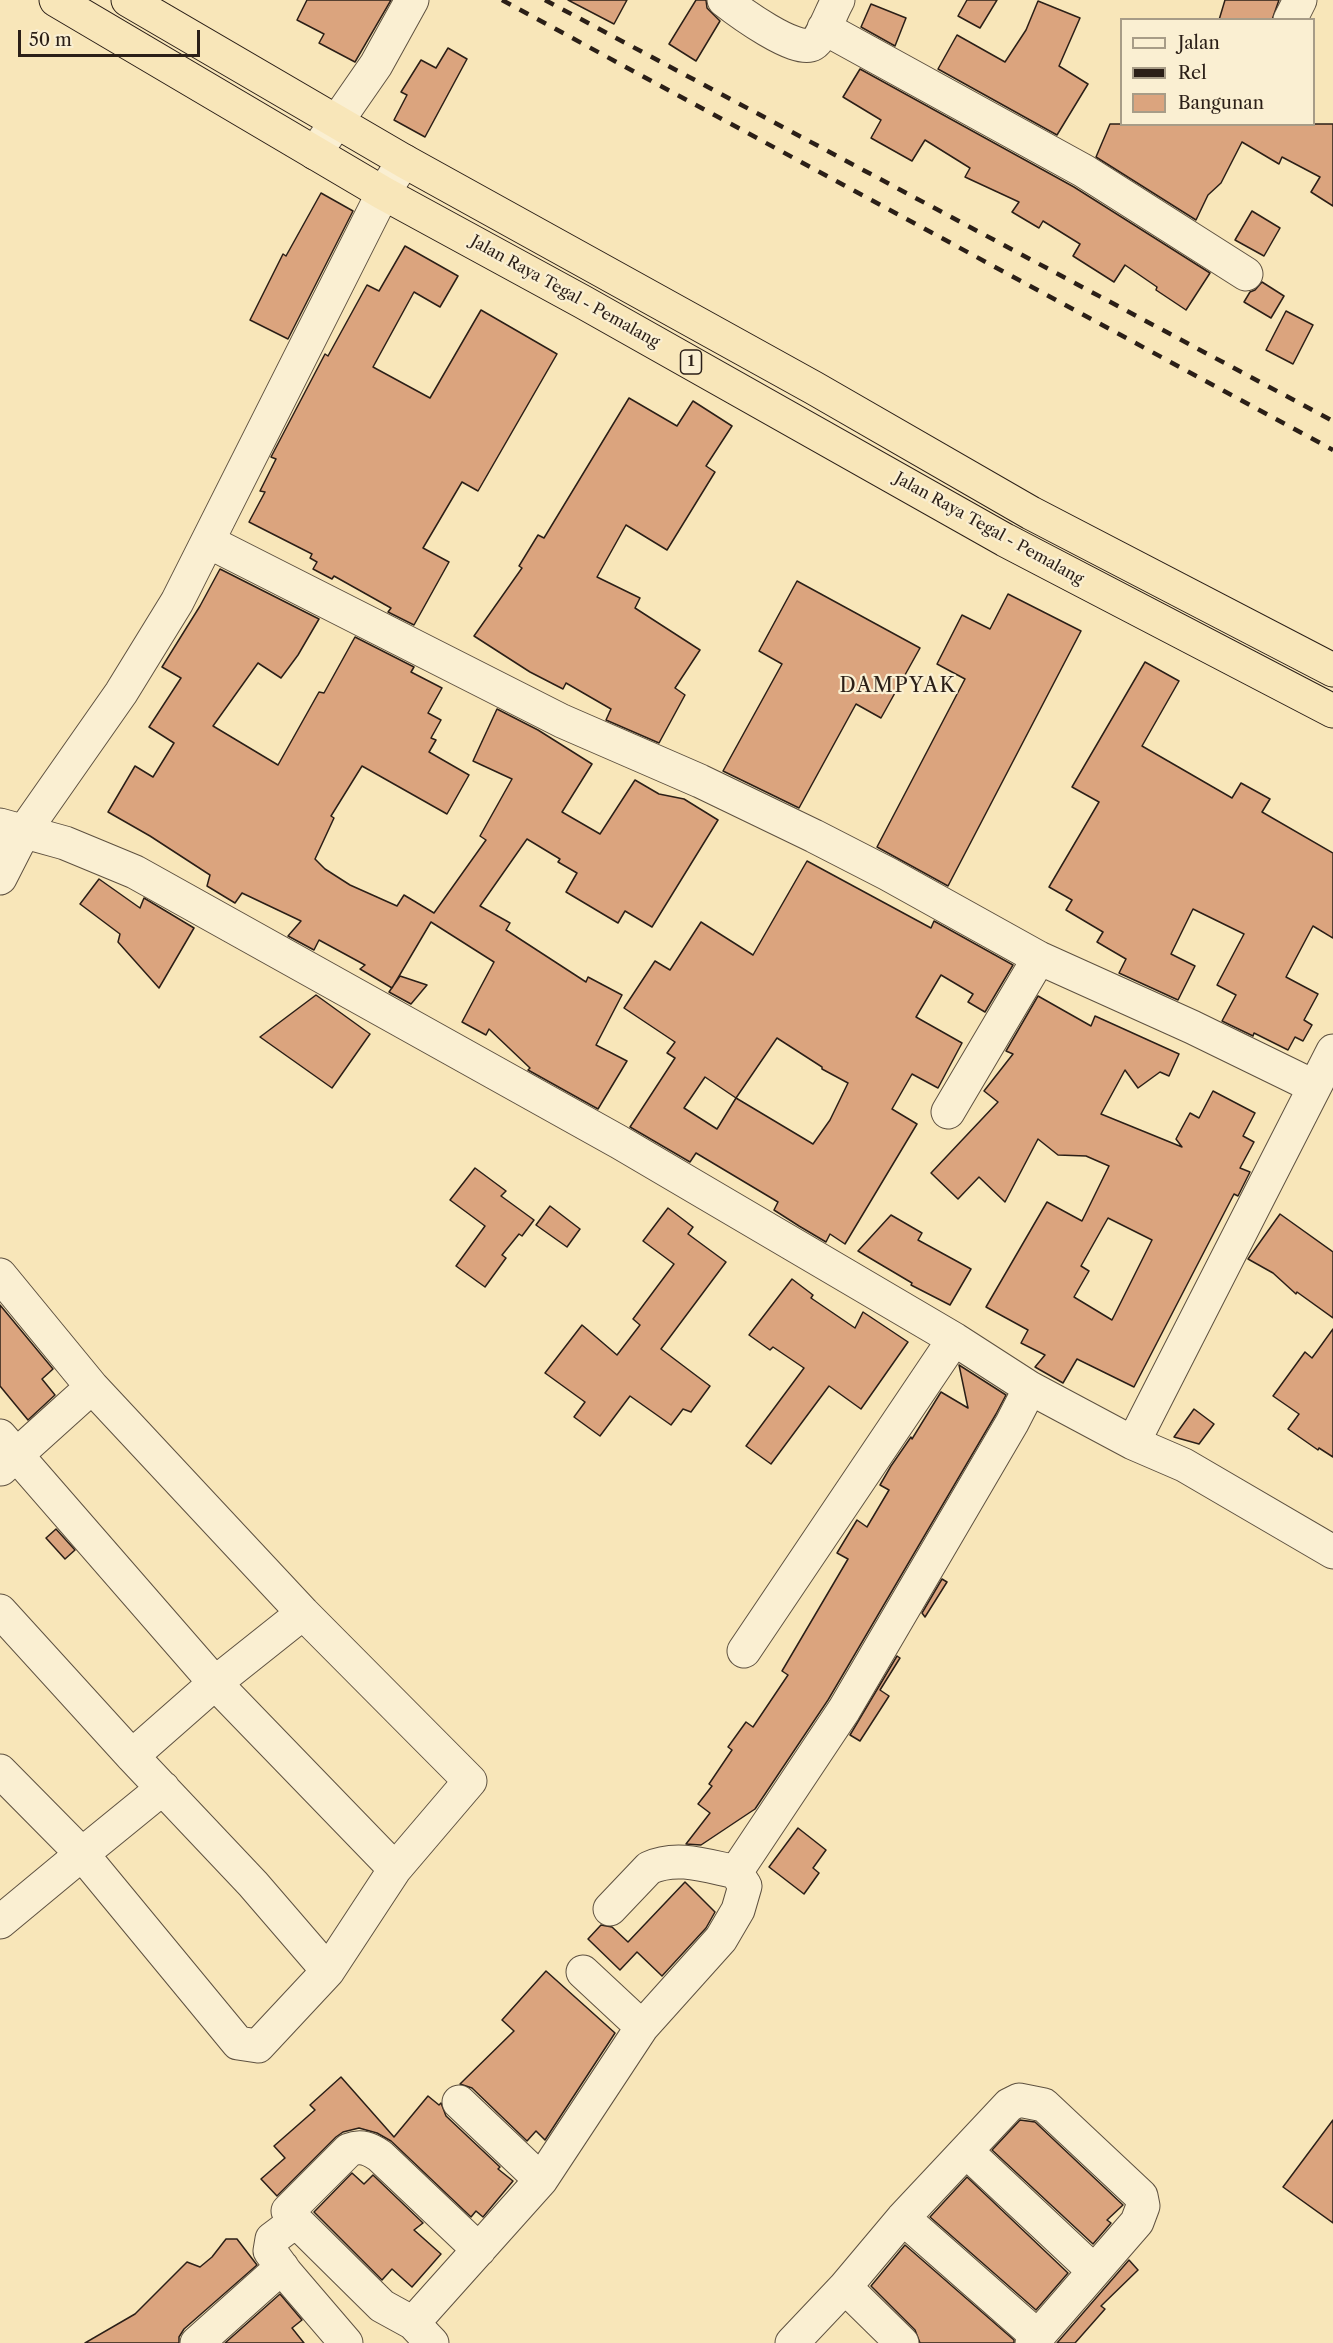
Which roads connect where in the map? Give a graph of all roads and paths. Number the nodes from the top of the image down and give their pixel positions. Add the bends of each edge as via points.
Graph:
1 (56, 0) edge
2 (128, 0) edge
3 (412, 0) edge
4 (724, 0) edge
5 (1300, 0) edge
6 (831, 14) edge
7 (1291, 18) edge
8 (337, 122) junction
9 (315, 153) junction
10 (404, 161) junction
11 (383, 194) junction
12 (1246, 274) dead end
13 (814, 388) junction
14 (795, 420) junction
15 (209, 542) junction
16 (1333, 670) edge
17 (1333, 711) edge
18 (12, 829) edge
19 (0, 878) edge
20 (1039, 958) junction
21 (1333, 1050) edge
22 (1313, 1086) junction
23 (948, 1112) dead end
24 (0, 1275) edge
25 (954, 1339) junction
26 (92, 1387) junction
27 (1029, 1389) junction
28 (1133, 1443) junction
29 (6, 1454) edge
30 (1333, 1552) edge
31 (0, 1611) edge
32 (303, 1613) junction
33 (744, 1651) dead end
34 (215, 1683) junction
35 (132, 1756) junction
36 (0, 1771) edge
37 (163, 1788) junction
38 (82, 1854) junction
39 (395, 1869) junction
40 (736, 1872) junction
41 (610, 1909) dead end
42 (0, 1922) edge
43 (328, 1971) junction
44 (583, 1972) dead end
45 (642, 2027) junction
46 (459, 2102) dead end
47 (966, 2151) junction
48 (541, 2180) junction
49 (903, 2218) junction
50 (296, 2221) junction
51 (479, 2250) junction
52 (282, 2267) junction
53 (1094, 2271) junction
54 (845, 2287) junction
55 (382, 2306) junction
56 (422, 2333) edge
57 (1034, 2340) edge
58 (197, 2343) edge
59 (346, 2343) edge
60 (351, 2343) edge
61 (792, 2343) edge
62 (902, 2343) edge

1 - 9 highway, Jalan Raya Tegal - Pemalang / 1
2 - 8 highway, 1
3 - 8 street via 376,65
4 - 6 street via 754,23 802,46 816,42
5 - 7 street
6 - 12 street
8 - 9 street
8 - 10 highway, 1
9 - 11 highway, Jalan Raya Tegal - Pemalang / 1
10 - 11 street
10 - 13 highway, 1
11 - 14 highway, Jalan Raya Tegal - Pemalang / 1
11 - 15 street
13 - 14 highway
13 - 16 highway, 1 via 1031,513
14 - 17 highway, Jalan Raya Tegal - Pemalang / 1 via 1005,540
15 - 18 street via 121,693
15 - 20 street via 562,721 700,781 888,873
18 - 19 street
18 - 25 street via 65,843 135,872 619,1142
20 - 22 street
20 - 23 street
21 - 22 street
22 - 28 street
24 - 26 street
25 - 27 street
25 - 33 street
26 - 29 street
26 - 32 street
27 - 28 street
27 - 40 street via 844,1710
28 - 30 street via 1184,1465
29 - 34 street
31 - 35 street
32 - 34 street
32 - 39 street via 470,1781
34 - 35 street
34 - 39 street
35 - 37 street
36 - 38 street
37 - 38 street
37 - 43 street
38 - 42 street
38 - 43 street via 238,2043 258,2046
39 - 43 street
40 - 41 street via 687,1863 657,1864
40 - 45 street via 745,1886 738,1910 715,1945
44 - 45 street
45 - 48 street
46 - 48 street
47 - 49 street
47 - 53 street
47 - 53 street via 1009,2105 1019,2100 1044,2105 1141,2196 1143,2206 1137,2222
48 - 51 street
49 - 54 street
49 - 57 street
50 - 51 street via 289,2209 349,2150 365,2148 380,2156
50 - 52 street via 272,2239 270,2245
50 - 55 street
51 - 56 street
52 - 58 street
52 - 59 street
53 - 57 street
54 - 61 street
54 - 62 street
55 - 56 street
55 - 60 street

